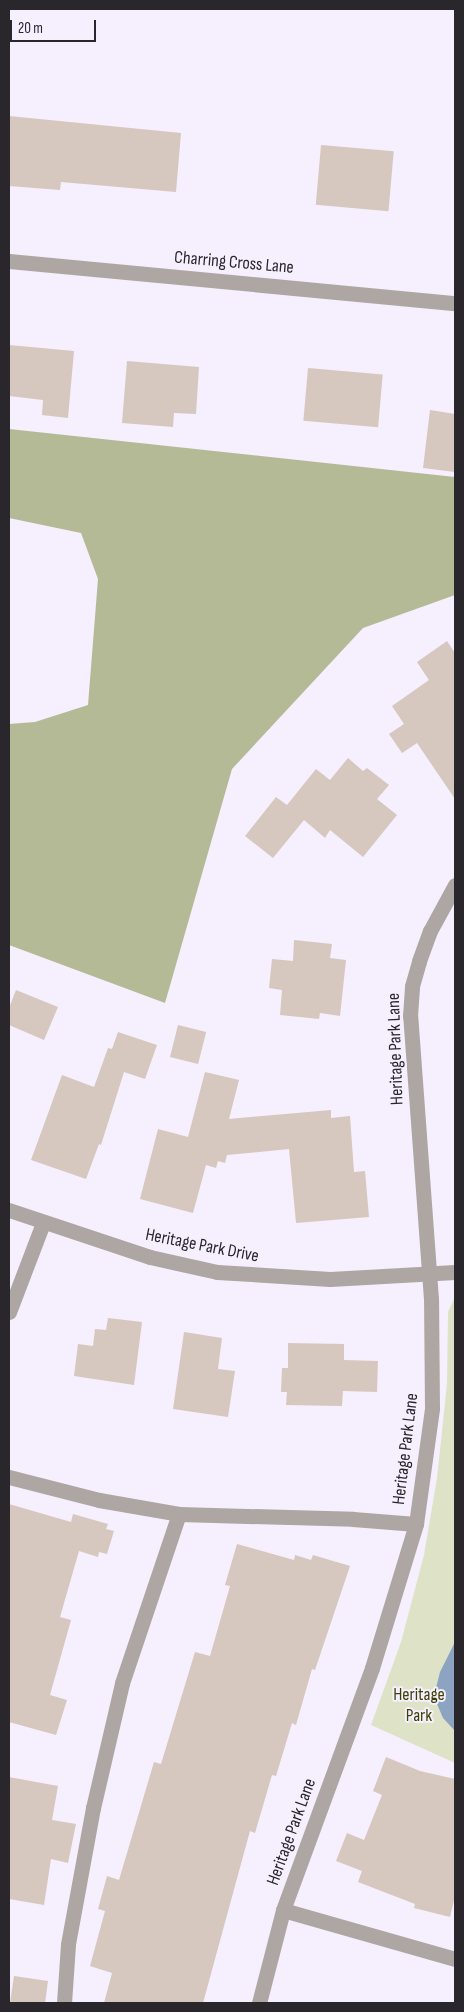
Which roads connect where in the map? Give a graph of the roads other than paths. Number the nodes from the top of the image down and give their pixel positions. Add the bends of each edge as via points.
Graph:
1 (9, 261) edge
2 (455, 303) edge
3 (455, 885) edge
4 (9, 1210) edge
5 (43, 1223) junction
6 (431, 1272) junction
7 (455, 1272) edge
8 (9, 1312) edge
9 (9, 1477) edge
10 (180, 1514) junction
11 (416, 1524) junction
12 (283, 1910) junction
13 (455, 1959) edge
14 (64, 2003) edge
15 (259, 2003) edge

1 - 2 street, Charring Cross Lane
3 - 6 street, Heritage Park Lane via 430,931 419,961 410,1016
4 - 5 street, Heritage Park Drive
5 - 6 street, Heritage Park Drive via 150,1257 216,1272 330,1279
5 - 8 street
6 - 7 street, Heritage Park Drive
6 - 11 street, Heritage Park Lane via 432,1408
9 - 10 street via 99,1500
10 - 11 street
10 - 14 street via 122,1683 93,1808 70,1934
11 - 12 street, Heritage Park Lane via 372,1668
12 - 13 street
12 - 15 street, Heritage Park Lane

